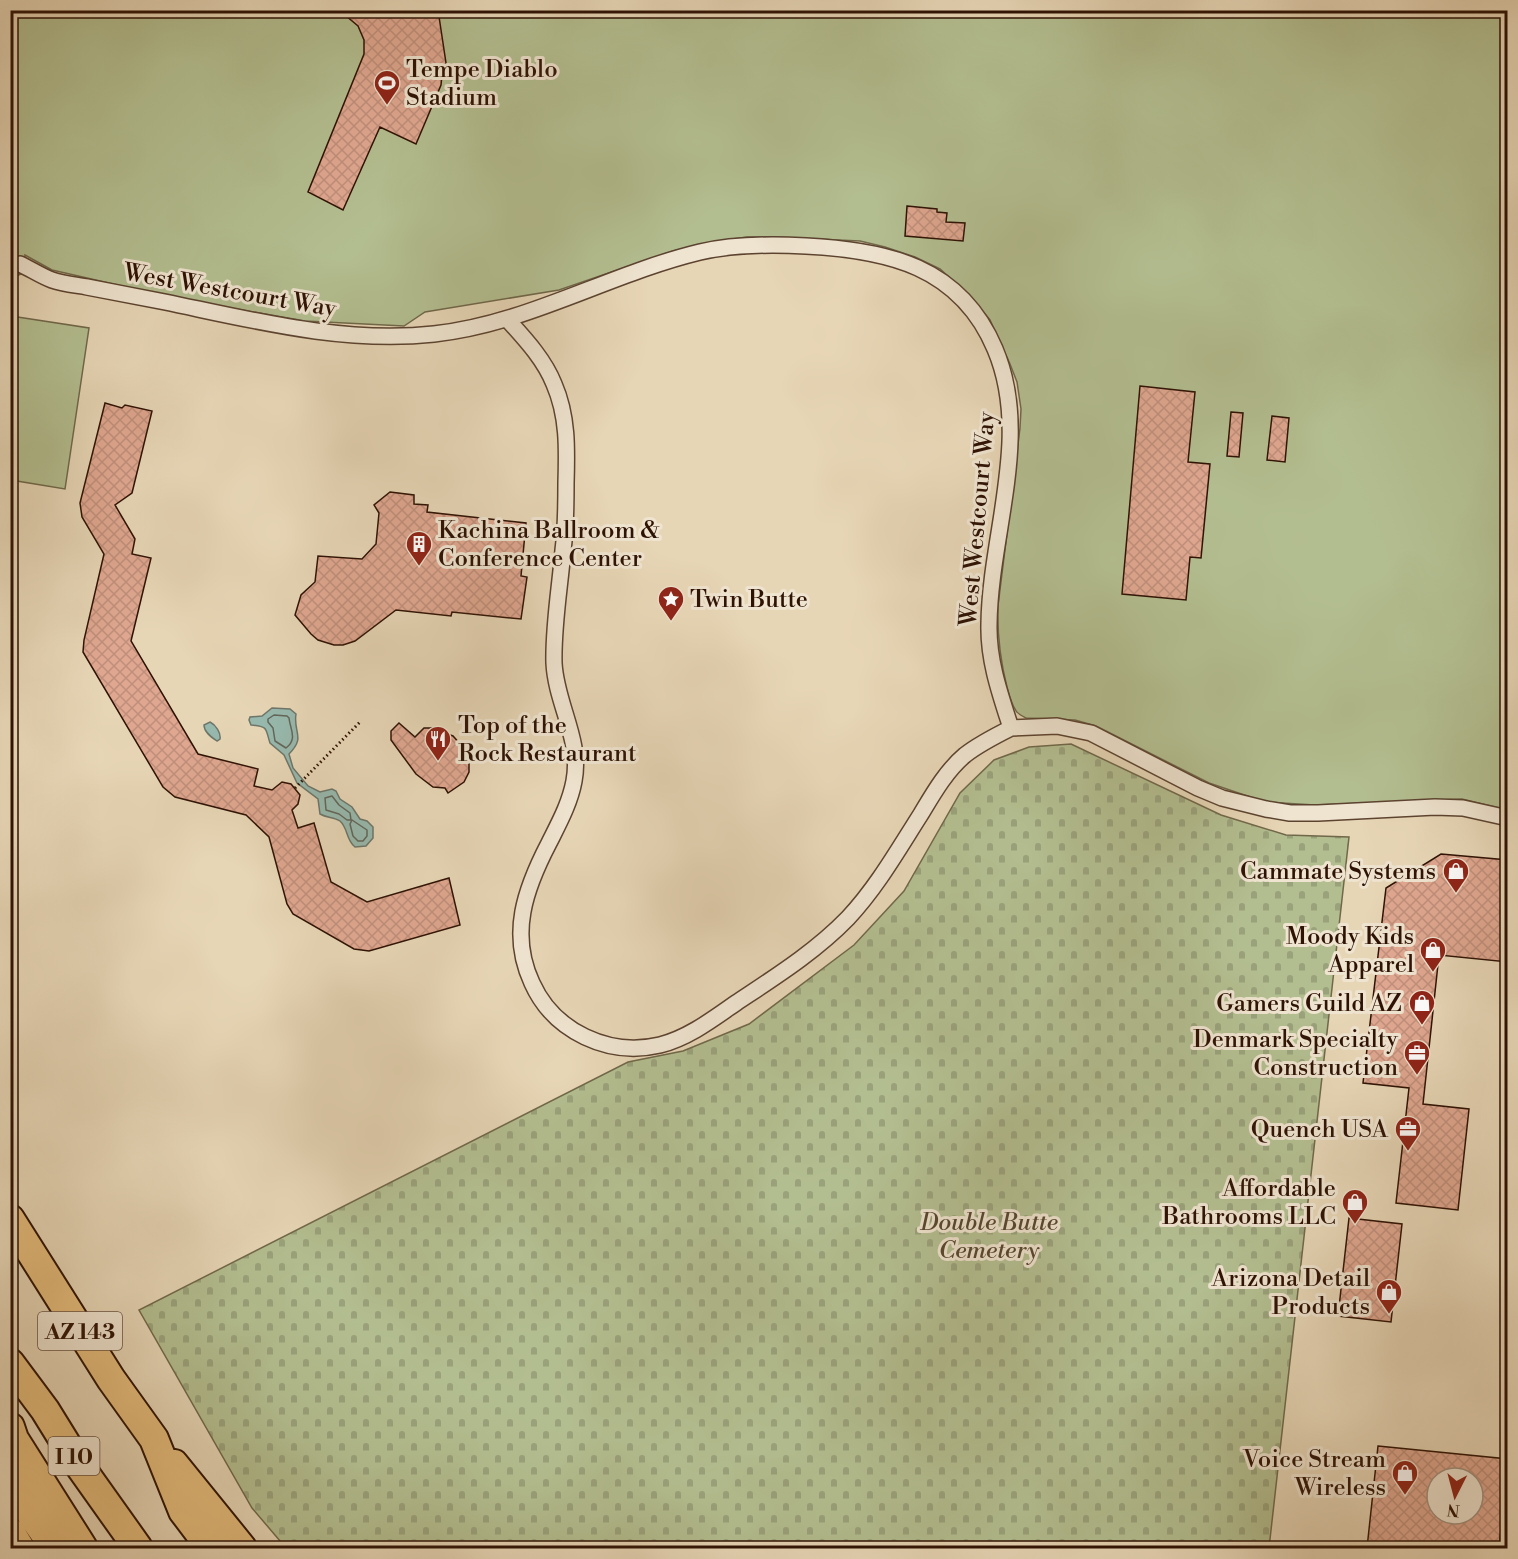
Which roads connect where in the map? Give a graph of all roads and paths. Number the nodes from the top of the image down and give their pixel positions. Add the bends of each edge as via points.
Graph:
1 (20, 264) dead end
2 (507, 319) junction
3 (360, 722) dead end
4 (1011, 729) junction
5 (295, 788) dead end
6 (1508, 818) edge
7 (10, 1219) edge
8 (10, 1363) edge
9 (10, 1427) edge
10 (154, 1439) junction
11 (10, 1479) edge
12 (10, 1532) edge
13 (20, 1548) edge
14 (55, 1548) edge
15 (83, 1548) edge
16 (138, 1548) edge
17 (211, 1548) edge
18 (242, 1548) edge

1 - 2 street, West Westcourt Way via 53,280 294,328 406,336
2 - 4 street, West Westcourt Way via 667,262 738,245 868,251 908,263 951,289 978,318 993,343 1007,382 1009,455 989,626 992,665
2 - 4 street via 546,367 554,383 562,406 567,446 554,663 576,763 569,799 527,893 520,948 538,995 566,1026 603,1044 625,1048 661,1045 702,1026 790,968 831,935 867,897 951,769 985,742
3 - 5 path
4 - 6 street via 1057,726 1091,733 1198,788 1266,809 1328,813 1436,807
7 - 10 highway, AZ 143
8 - 16 highway, I 10
9 - 15 highway
10 - 17 highway, AZ 143 via 183,1511
10 - 18 highway
11 - 14 highway
12 - 13 highway

